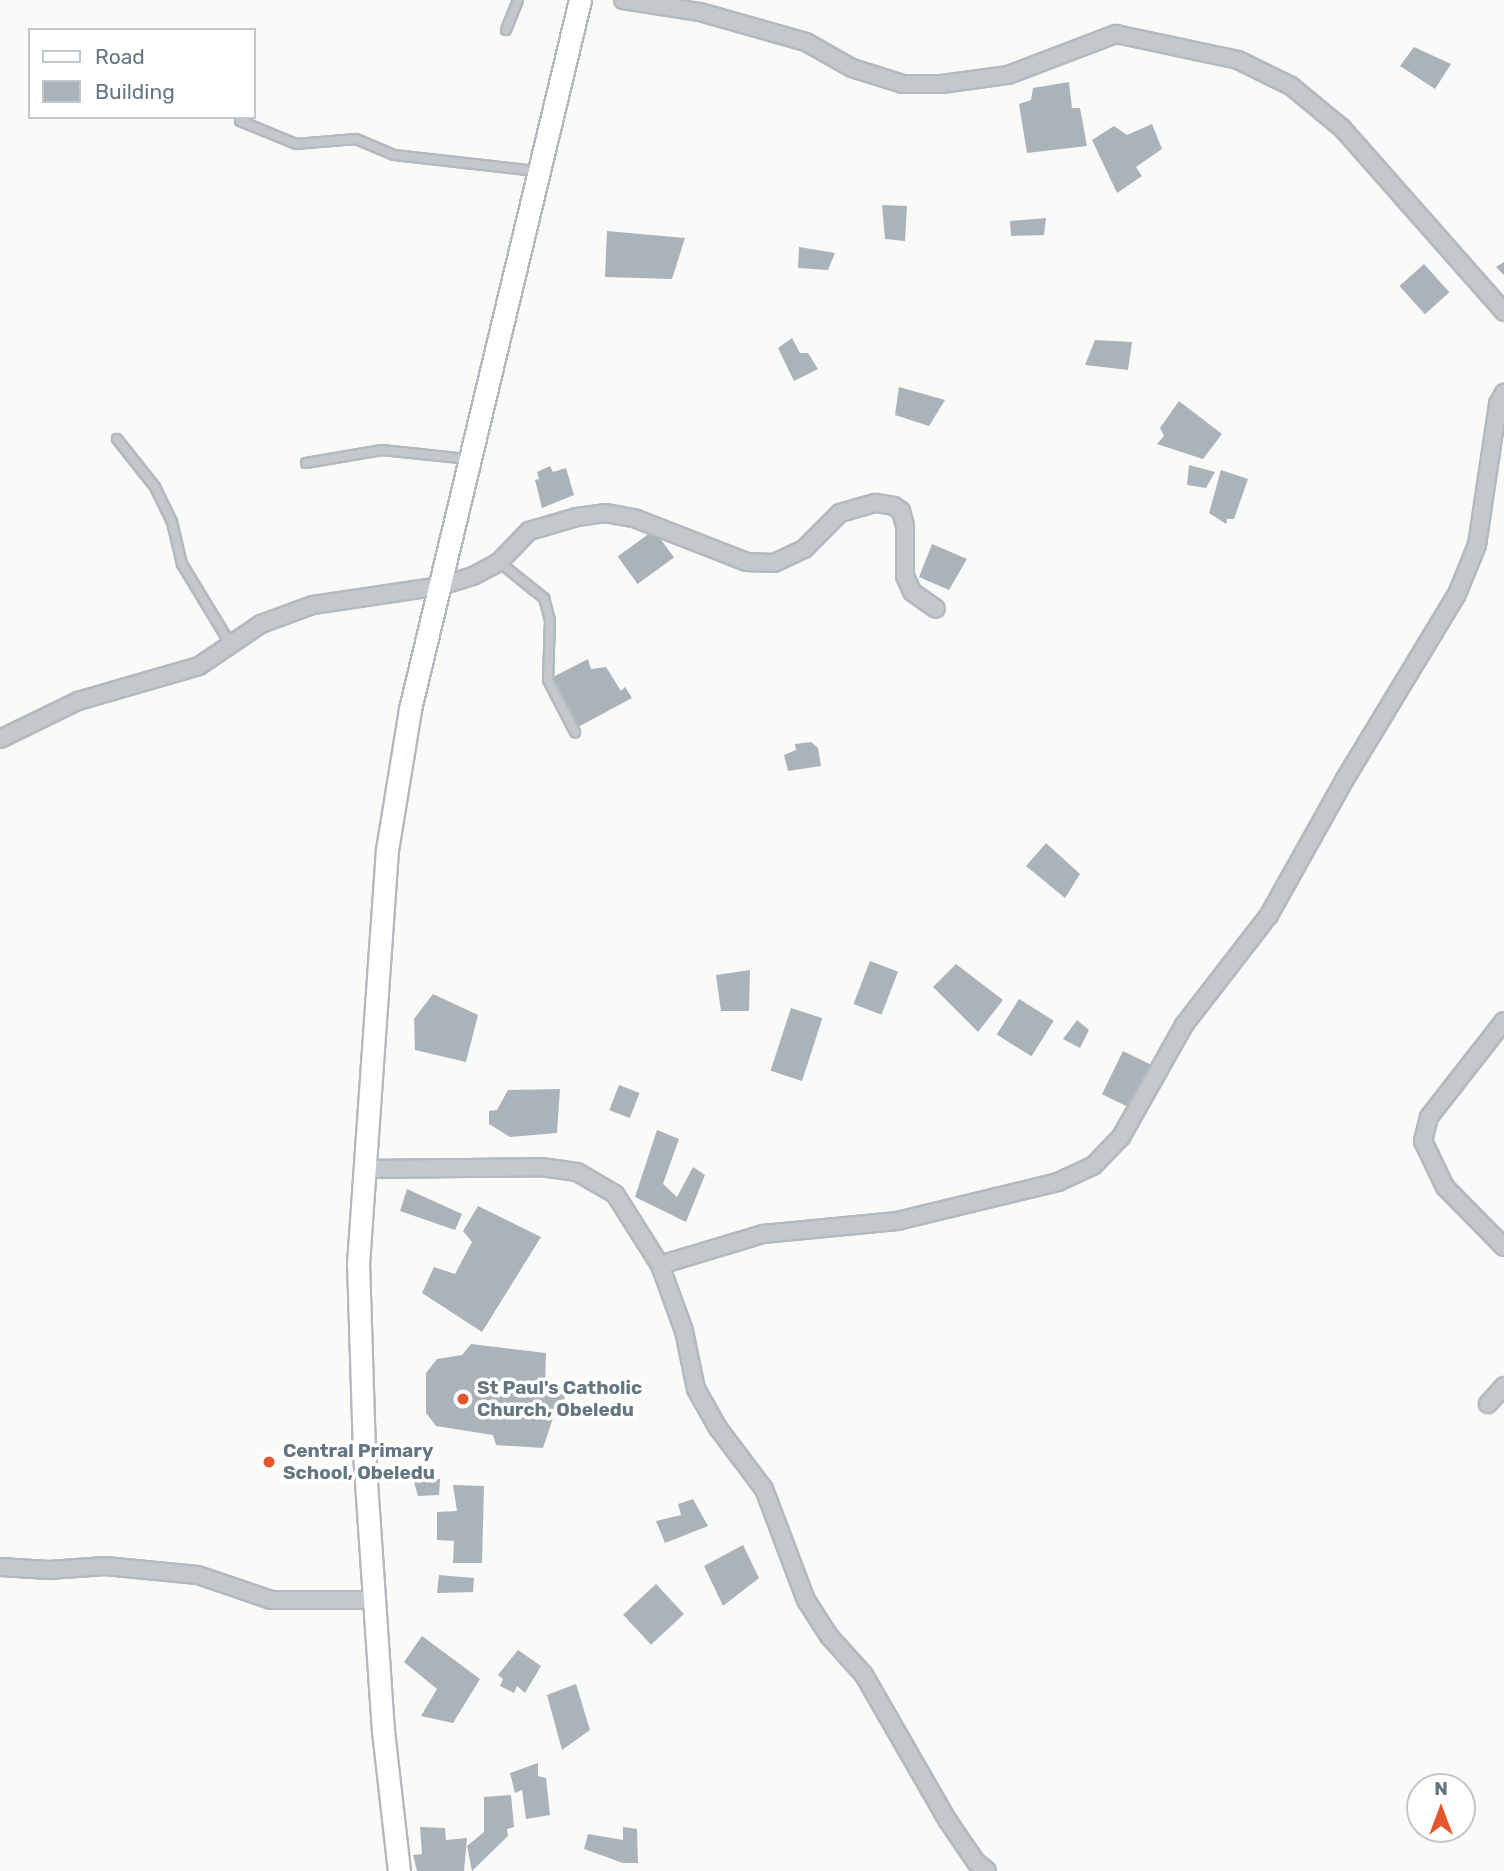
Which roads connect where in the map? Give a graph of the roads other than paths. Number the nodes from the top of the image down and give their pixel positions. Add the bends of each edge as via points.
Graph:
1 (518, 0) edge
2 (580, 0) edge
3 (623, 0) edge
4 (506, 30) dead end
5 (240, 121) dead end
6 (539, 172) junction
7 (1504, 312) edge
8 (1504, 393) edge
9 (117, 439) dead end
10 (470, 459) junction
11 (306, 463) dead end
12 (499, 562) junction
13 (440, 586) junction
14 (936, 609) dead end
15 (231, 645) junction
16 (575, 732) dead end
17 (0, 739) edge
18 (1504, 1021) edge
19 (364, 1169) junction
20 (1504, 1247) edge
21 (660, 1265) junction
22 (1504, 1386) edge
23 (1488, 1404) dead end
24 (0, 1567) edge
25 (374, 1600) junction
26 (399, 1871) edge
27 (987, 1871) edge

1 - 4 lane
2 - 6 main road
3 - 7 street via 700,12 806,42 852,68 904,84 1008,75 1116,34 1238,60 1291,86 1342,128
5 - 6 lane via 296,144 356,139 394,155
6 - 10 main road
8 - 21 street via 1498,404 1477,545 1457,594 1269,915 1184,1025 1121,1137 1093,1166 1058,1182 897,1221 763,1234
9 - 15 lane via 155,487 172,522 181,564
10 - 11 lane via 382,450
10 - 13 main road
12 - 13 street
12 - 14 street via 529,531 605,513 669,529 747,562 775,563 804,549 840,513 876,503 901,511 905,576 912,592
12 - 16 lane via 544,598 550,620 548,680
13 - 15 street via 313,605 261,624
13 - 19 main road via 410,709 387,850
15 - 17 street via 199,666 78,701
18 - 20 street via 1429,1117 1423,1141 1445,1187
19 - 21 street via 541,1167 577,1172 615,1194
19 - 25 main road via 358,1264
21 - 27 street via 684,1331 696,1389 718,1428 764,1489 806,1600 829,1636 864,1675 948,1821
22 - 23 street
24 - 25 street via 106,1566 198,1575 271,1600
25 - 26 main road

